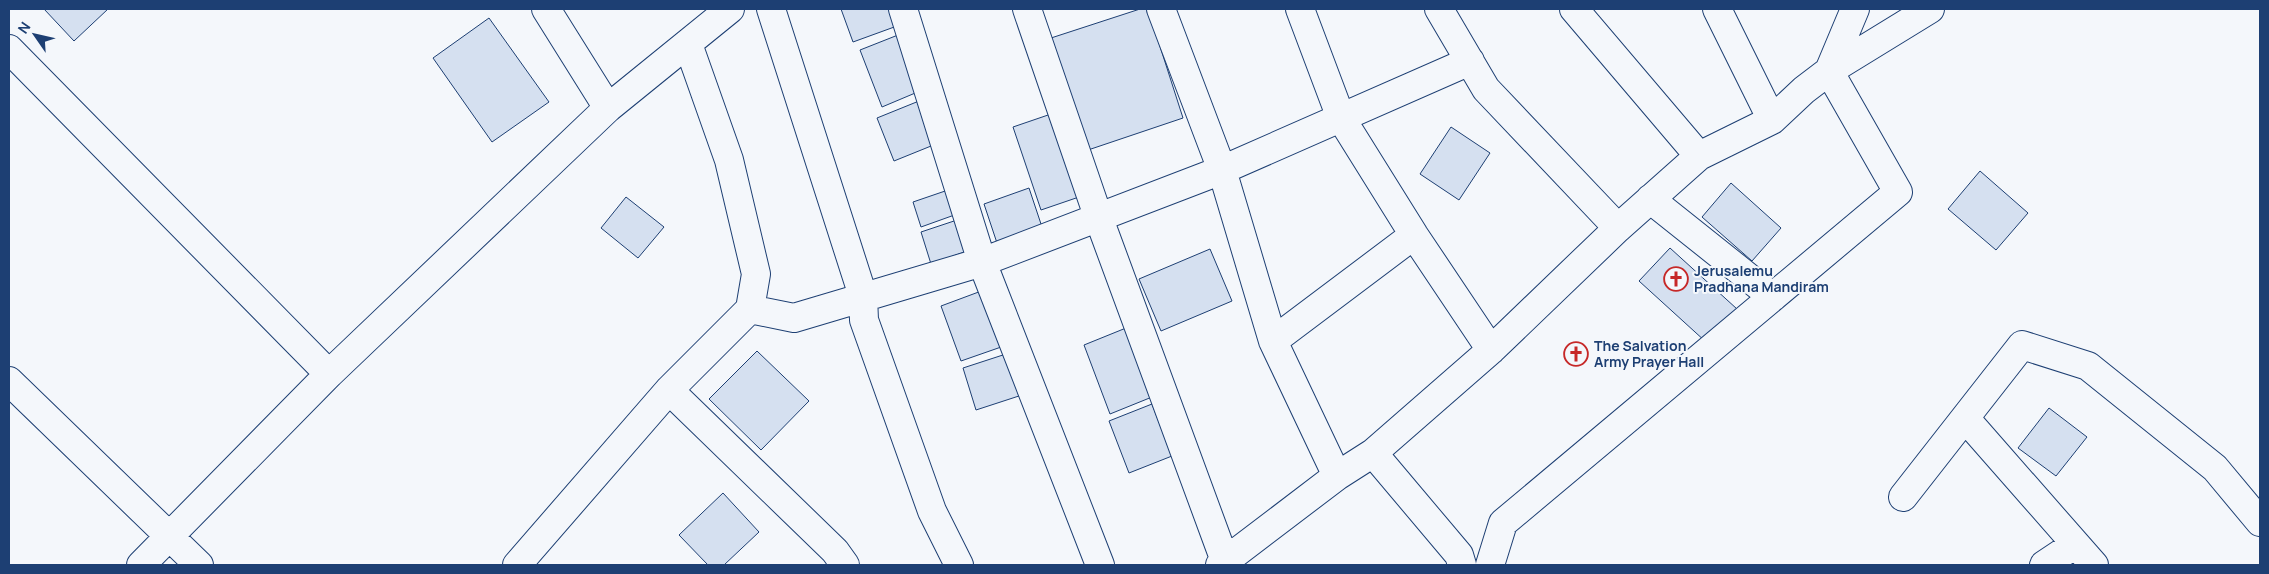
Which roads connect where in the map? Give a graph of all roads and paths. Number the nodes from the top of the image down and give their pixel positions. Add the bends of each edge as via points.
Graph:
1 (546, 9) edge
2 (730, 9) edge
3 (771, 9) edge
4 (903, 9) edge
5 (1027, 9) edge
6 (1161, 9) edge
7 (1300, 9) edge
8 (1439, 9) edge
9 (1574, 9) edge
10 (1717, 9) edge
11 (1855, 9) edge
12 (1930, 9) edge
13 (688, 44) junction
14 (9, 48) edge
15 (1470, 61) junction
16 (1829, 71) junction
17 (608, 108) junction
18 (1341, 118) junction
19 (1772, 120) junction
20 (1698, 156) junction
21 (1222, 170) junction
22 (1650, 199) junction
23 (1098, 216) junction
24 (1618, 228) junction
25 (1414, 235) junction
26 (982, 262) junction
27 (863, 296) junction
28 (1773, 297) junction
29 (750, 309) junction
30 (1273, 341) junction
31 (1491, 350) junction
32 (329, 374) junction
33 (9, 381) edge
34 (669, 390) junction
35 (1965, 418) junction
36 (1373, 453) junction
37 (1337, 476) junction
38 (1904, 497) dead end
39 (2260, 522) edge
40 (169, 535) junction
41 (2074, 545) junction
42 (1223, 563) edge
43 (141, 565) edge
44 (199, 565) edge
45 (517, 565) edge
46 (846, 565) edge
47 (959, 565) edge
48 (1100, 565) edge
49 (1462, 565) edge
50 (1490, 565) edge
51 (2044, 565) edge
52 (2094, 565) edge

1 - 17 street
2 - 13 street
3 - 27 street
4 - 26 street
5 - 23 street
6 - 21 street
7 - 18 street
8 - 15 street
9 - 20 street
10 - 19 street
11 - 16 street
12 - 16 street
13 - 17 street
13 - 29 street via 732,170 756,274
14 - 32 street
15 - 18 street
15 - 24 street via 1486,89
16 - 19 street
16 - 28 street via 1898,192
17 - 32 street
18 - 21 street
18 - 25 street
19 - 20 street
20 - 22 street
21 - 23 street
21 - 30 street
22 - 24 street
22 - 28 street
23 - 26 street
23 - 42 street
24 - 31 street
25 - 30 street
25 - 31 street
26 - 27 street
26 - 48 street
27 - 29 street via 794,318
27 - 47 street via 864,320 932,512
28 - 50 street via 1502,523
29 - 34 street
30 - 37 street
31 - 36 street
32 - 40 street
33 - 40 street
34 - 45 street
34 - 46 street
35 - 38 street
35 - 39 street via 2022,345 2088,366 2215,468
35 - 41 street
36 - 37 street
36 - 49 street via 1459,555
37 - 42 street
40 - 43 street
40 - 44 street
41 - 51 street
41 - 52 street

